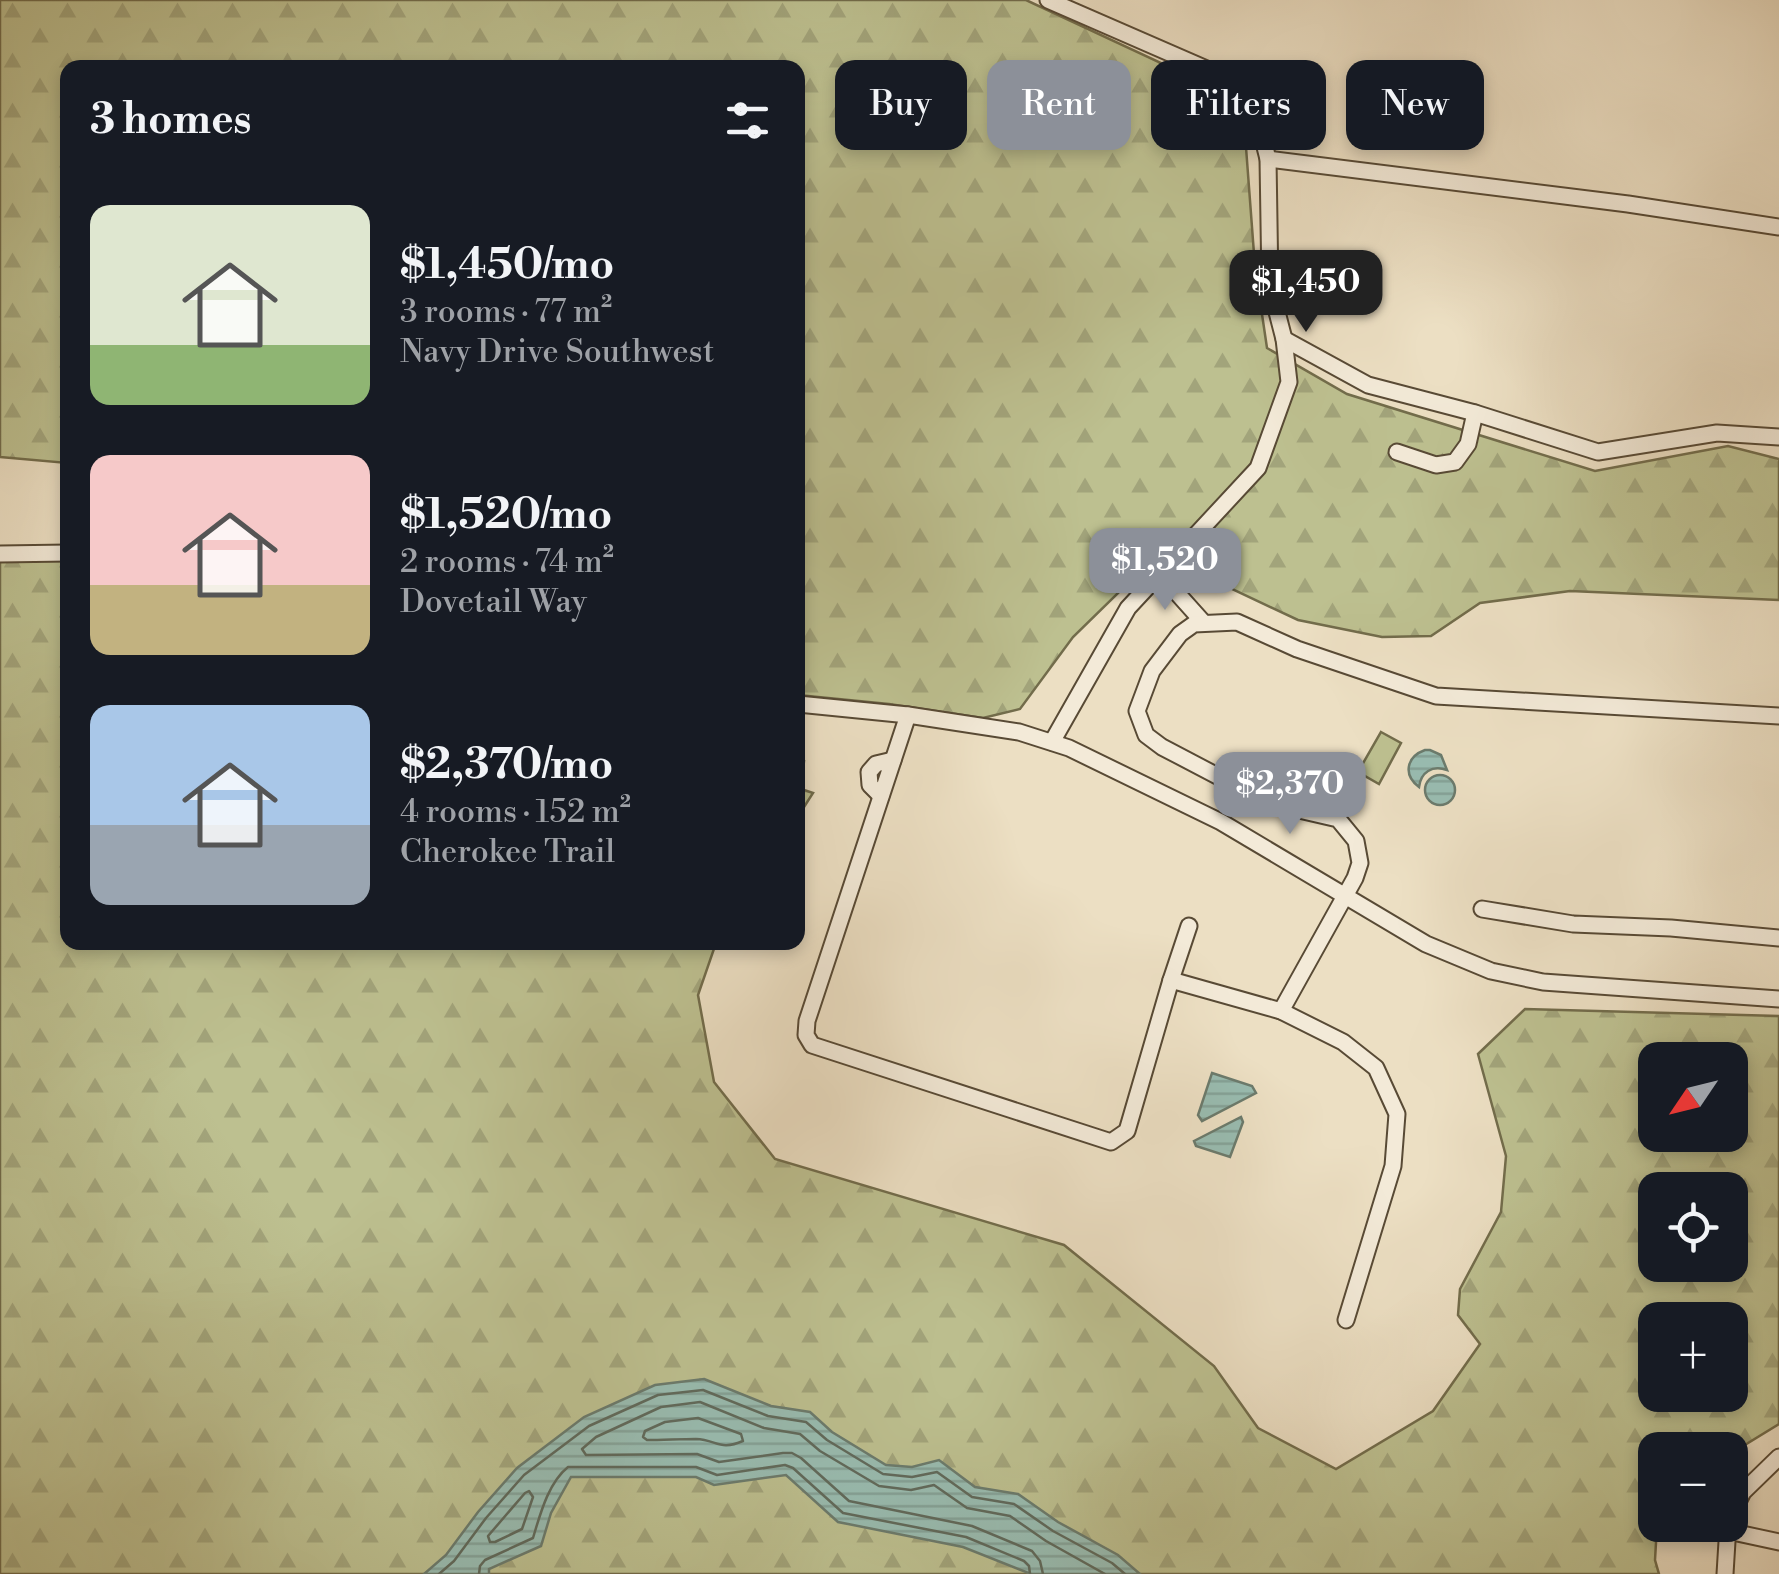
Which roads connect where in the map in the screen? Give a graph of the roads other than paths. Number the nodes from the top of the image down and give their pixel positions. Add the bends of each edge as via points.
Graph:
1 (1048, 0) edge
2 (1268, 158) junction
3 (1779, 227) edge
4 (1284, 339) junction
5 (1475, 413) junction
6 (1779, 437) edge
7 (1398, 452) dead end
8 (60, 553) edge
9 (0, 554) edge
10 (1160, 574) junction
11 (1203, 622) junction
12 (805, 705) edge
13 (908, 715) junction
14 (1779, 716) edge
15 (1052, 742) junction
16 (1346, 897) junction
17 (1482, 909) dead end
18 (1190, 926) dead end
19 (1779, 938) edge
20 (1171, 980) junction
21 (1779, 999) edge
22 (1281, 1011) junction
23 (1346, 1320) dead end
24 (1779, 1457) edge
25 (1748, 1487) edge
26 (1748, 1531) edge
27 (1728, 1542) edge
28 (1779, 1542) edge
29 (1725, 1574) edge

1 - 2 street via 1250,88
2 - 3 street
2 - 4 street via 1270,285
4 - 5 street via 1368,385
4 - 10 street via 1289,382 1258,468
5 - 6 street via 1598,452 1717,433
5 - 7 street via 1468,444 1454,462 1436,465
8 - 9 street
10 - 11 street
10 - 15 street via 1128,608
11 - 14 street via 1237,622 1436,696
11 - 16 street via 1180,634 1152,672 1138,711 1146,735 1268,803 1338,819 1356,841 1360,863
12 - 13 street
13 - 15 street
13 - 20 street via 808,1021 812,1045 1111,1142 1127,1131
15 - 16 street via 1208,815
16 - 21 street via 1426,944 1516,978
16 - 22 street
17 - 19 street via 1573,924
18 - 20 street
20 - 22 street
22 - 23 street via 1343,1042 1376,1068 1398,1114 1393,1166
24 - 25 street
26 - 28 street
27 - 29 street

